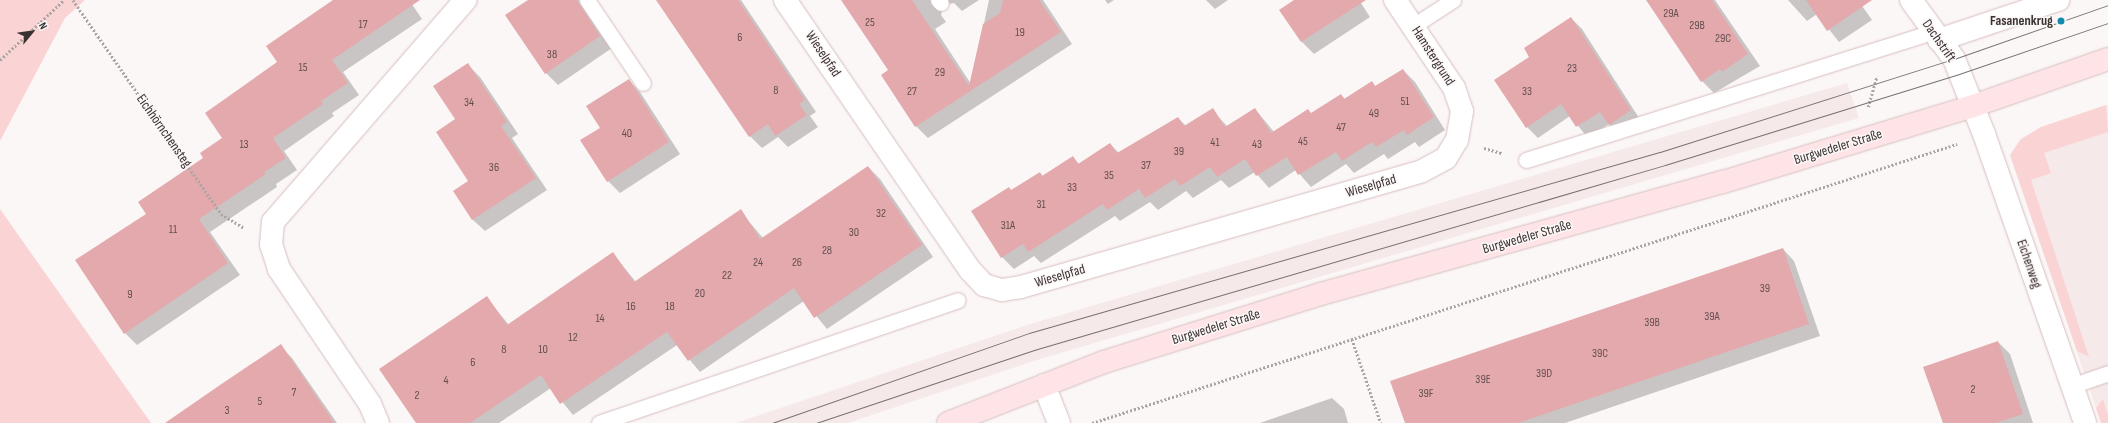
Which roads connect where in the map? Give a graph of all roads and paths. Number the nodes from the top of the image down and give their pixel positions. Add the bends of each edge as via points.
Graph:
1 (64, 0) edge
2 (74, 0) edge
3 (464, 0) edge
4 (587, 0) edge
5 (785, 0) edge
6 (1396, 0) edge
7 (1453, 0) edge
8 (1911, 0) edge
9 (2058, 0) edge
10 (1413, 26) junction
11 (1936, 36) junction
12 (2108, 59) edge
13 (0, 60) edge
14 (642, 83) dead end
15 (1973, 106) junction
16 (1984, 134) junction
17 (1457, 140) junction
18 (1526, 160) joint
19 (271, 245) junction
20 (958, 300) dead end
21 (1352, 338) junction
22 (2108, 373) edge
23 (1044, 385) junction
24 (2071, 386) junction
25 (378, 423) edge
26 (599, 423) edge
27 (948, 423) edge
28 (1059, 423) edge
29 (1092, 423) edge
30 (1382, 423) edge
31 (2085, 423) edge

1 - 13 path
2 - 19 path, Eichhörnchensteg via 221,214
3 - 19 street via 273,222
4 - 14 lane
5 - 17 street, Wieselpfad via 970,270 984,285 1002,290 1021,287 1422,172 1446,158
6 - 10 street, Hamstergrund
7 - 10 lane
8 - 11 street, Dachstrift
9 - 11 street
10 - 17 street, Hamstergrund via 1454,88 1462,111
11 - 15 street, Dachstrift via 1954,59
11 - 18 lane
12 - 15 main road, Burgwedeler Straße
15 - 16 street, Eichenweg
15 - 23 main road, Burgwedeler Straße via 1715,184 1321,294 1104,362
16 - 21 path via 1907,162
16 - 24 street, Eichenweg
17 - 18 path
19 - 25 street via 279,269 370,404
20 - 26 lane
21 - 29 path
21 - 30 path
22 - 24 lane
23 - 27 main road, Burgwedeler Straße
23 - 28 street
24 - 31 street, Eichenweg

